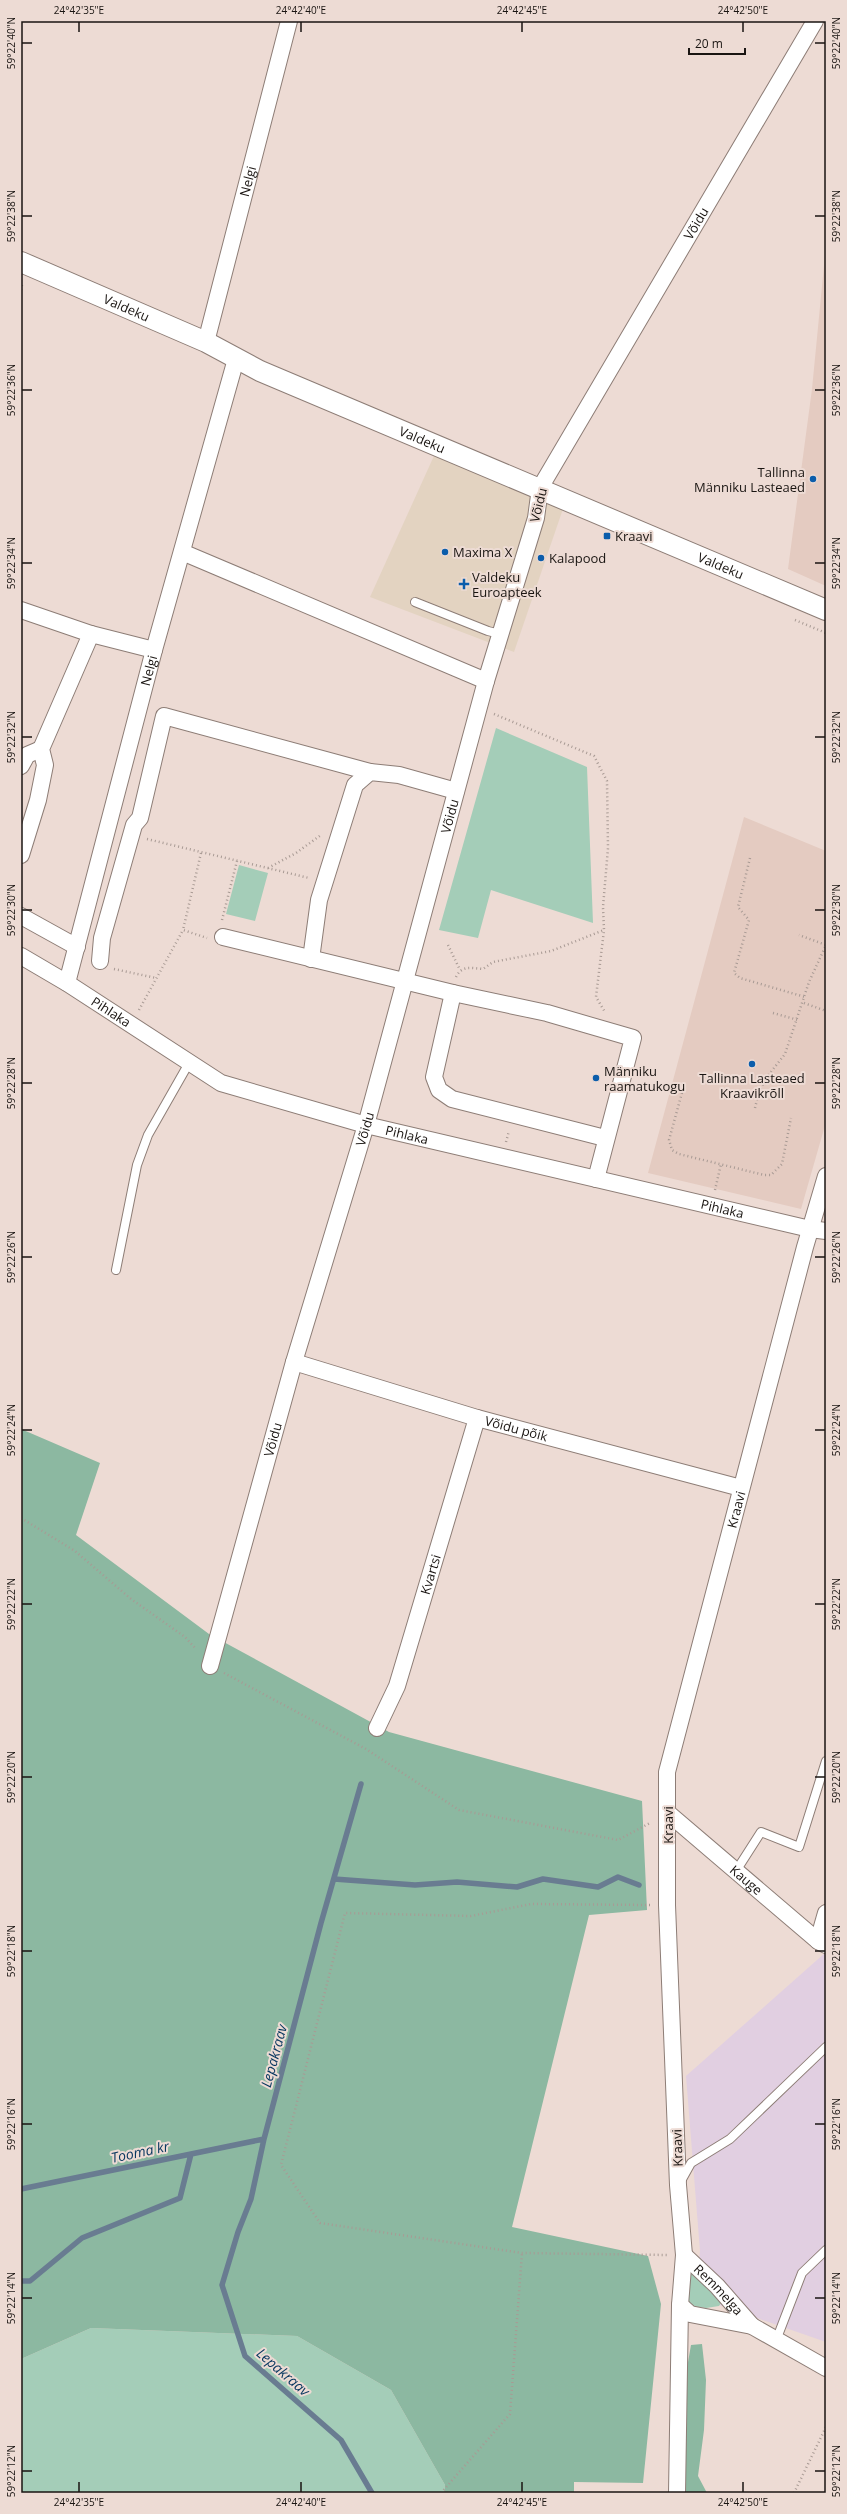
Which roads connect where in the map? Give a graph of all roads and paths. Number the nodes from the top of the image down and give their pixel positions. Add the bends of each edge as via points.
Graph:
1 (289, 21) edge
2 (815, 21) edge
3 (21, 262) edge
4 (22, 285) dead end
5 (21, 290) edge
6 (206, 342) junction
7 (236, 359) junction
8 (540, 488) junction
9 (182, 552) junction
10 (415, 602) dead end
11 (21, 610) edge
12 (826, 610) edge
13 (91, 634) junction
14 (500, 634) junction
15 (154, 650) junction
16 (486, 681) junction
17 (478, 708) junction
18 (41, 749) junction
19 (21, 766) edge
20 (370, 772) junction
21 (456, 791) junction
22 (341, 830) junction
23 (131, 835) junction
24 (200, 853) junction
25 (21, 854) edge
26 (750, 858) dead end
27 (237, 861) junction
28 (268, 868) junction
29 (325, 883) junction
30 (21, 916) edge
31 (183, 930) junction
32 (604, 930) junction
33 (799, 935) dead end
34 (223, 937) junction
35 (448, 945) dead end
36 (77, 947) junction
37 (21, 956) edge
38 (311, 959) junction
39 (100, 961) joint
40 (460, 970) junction
41 (156, 978) junction
42 (68, 983) junction
43 (404, 983) junction
44 (452, 993) junction
45 (805, 996) junction
46 (804, 1003) junction
47 (826, 1011) edge
48 (773, 1013) dead end
49 (136, 1016) dead end
50 (798, 1020) junction
51 (618, 1034) junction
52 (189, 1063) junction
53 (683, 1089) dead end
54 (755, 1108) dead end
55 (791, 1118) dead end
56 (366, 1125) junction
57 (605, 1138) junction
58 (721, 1164) junction
59 (826, 1176) edge
60 (596, 1179) junction
61 (711, 1206) junction
62 (810, 1229) junction
63 (826, 1231) edge
64 (116, 1270) dead end
65 (294, 1362) junction
66 (477, 1418) junction
67 (741, 1488) junction
68 (21, 1518) edge
69 (210, 1666) junction
70 (377, 1728) dead end
71 (826, 1761) edge
72 (668, 1813) junction
73 (736, 1871) junction
74 (666, 1905) junction
75 (826, 1912) edge
76 (822, 1943) edge
77 (826, 2047) edge
78 (678, 2185) junction
79 (826, 2250) edge
80 (522, 2253) junction
81 (684, 2255) junction
82 (680, 2305) junction
83 (752, 2326) junction
84 (777, 2338) junction
85 (826, 2368) edge
86 (826, 2427) edge
87 (441, 2493) edge
88 (677, 2493) edge
89 (794, 2493) edge

1 - 6 street, Nelgi
2 - 8 street, Võidu
3 - 6 street, Valdeku
4 - 5 path
6 - 7 street, Valdeku
7 - 8 street, Valdeku
7 - 9 street, Nelgi
8 - 12 street, Valdeku
8 - 14 street, Võidu via 536,518
9 - 15 street, Nelgi
9 - 16 street
10 - 14 lane
11 - 13 street
13 - 15 street
13 - 18 street
14 - 16 street, Võidu
15 - 36 street, Nelgi
16 - 17 street, Võidu
17 - 21 street, Võidu
17 - 32 path via 594,756 607,781 608,848 603,907
18 - 19 street via 27,755
18 - 25 street via 45,765 38,800
20 - 21 street via 399,776
20 - 22 street via 355,785
20 - 23 street via 164,716 140,818 134,825
21 - 43 street, Võidu
22 - 28 path via 318,835 296,853
22 - 29 street
23 - 24 path
23 - 39 street via 102,938
24 - 27 path
24 - 31 path
26 - 45 path via 738,907 749,920 734,973 740,978
27 - 28 path
27 - 34 path via 220,928
28 - 29 path
29 - 38 street via 319,900
30 - 36 street
31 - 34 path via 217,942
31 - 41 path
32 - 40 path via 550,951 493,962 482,969
32 - 51 path via 596,996
33 - 45 path via 826,945 820,954
34 - 38 street
35 - 40 path
36 - 42 street, Nelgi
37 - 42 street, Pihlaka
38 - 43 street
39 - 41 path via 106,968
40 - 44 path via 456,975
41 - 49 path
42 - 52 street, Pihlaka
43 - 44 street
43 - 56 street, Võidu
44 - 51 street via 546,1013
44 - 57 street via 434,1077 439,1090 452,1099
45 - 46 path
46 - 47 path
46 - 50 path
48 - 50 path
50 - 54 path via 785,1054 759,1091
51 - 57 street via 633,1038
52 - 56 street, Pihlaka via 221,1083
52 - 64 lane via 148,1135 137,1165
53 - 58 path via 669,1140 672,1150
55 - 58 path via 782,1164 771,1175
56 - 60 street, Pihlaka
56 - 65 street, Võidu
57 - 60 street
58 - 61 path
59 - 62 street, Kraavi
60 - 61 street, Pihlaka
61 - 62 street, Pihlaka
62 - 63 street, Pihlaka
62 - 67 street, Kraavi
65 - 66 street, Võidu põik
65 - 69 street, Võidu
66 - 67 street, Võidu põik
66 - 70 street, Kvartsi via 397,1686
67 - 72 street, Kraavi via 667,1772
68 - 69 path via 75,1551 131,1599 185,1636
69 - 72 path via 366,1749 459,1810 618,1840
71 - 73 lane via 799,1847 761,1832
72 - 73 street, Kauge
72 - 74 street, Kraavi
73 - 76 street, Kauge
74 - 78 street, Kraavi
74 - 80 path via 531,1904 471,1916 345,1913 281,2165 320,2222
75 - 76 street
77 - 78 lane via 730,2139 691,2163
78 - 81 street, Kraavi
79 - 84 lane via 802,2273
80 - 81 path
80 - 87 path via 510,2414
81 - 82 street, Kraavi
81 - 83 street, Remmelga via 717,2286
82 - 83 street, Remmelga via 690,2314
82 - 88 street, Kraavi
83 - 84 street, Remmelga
84 - 85 street, Remmelga
86 - 89 path

